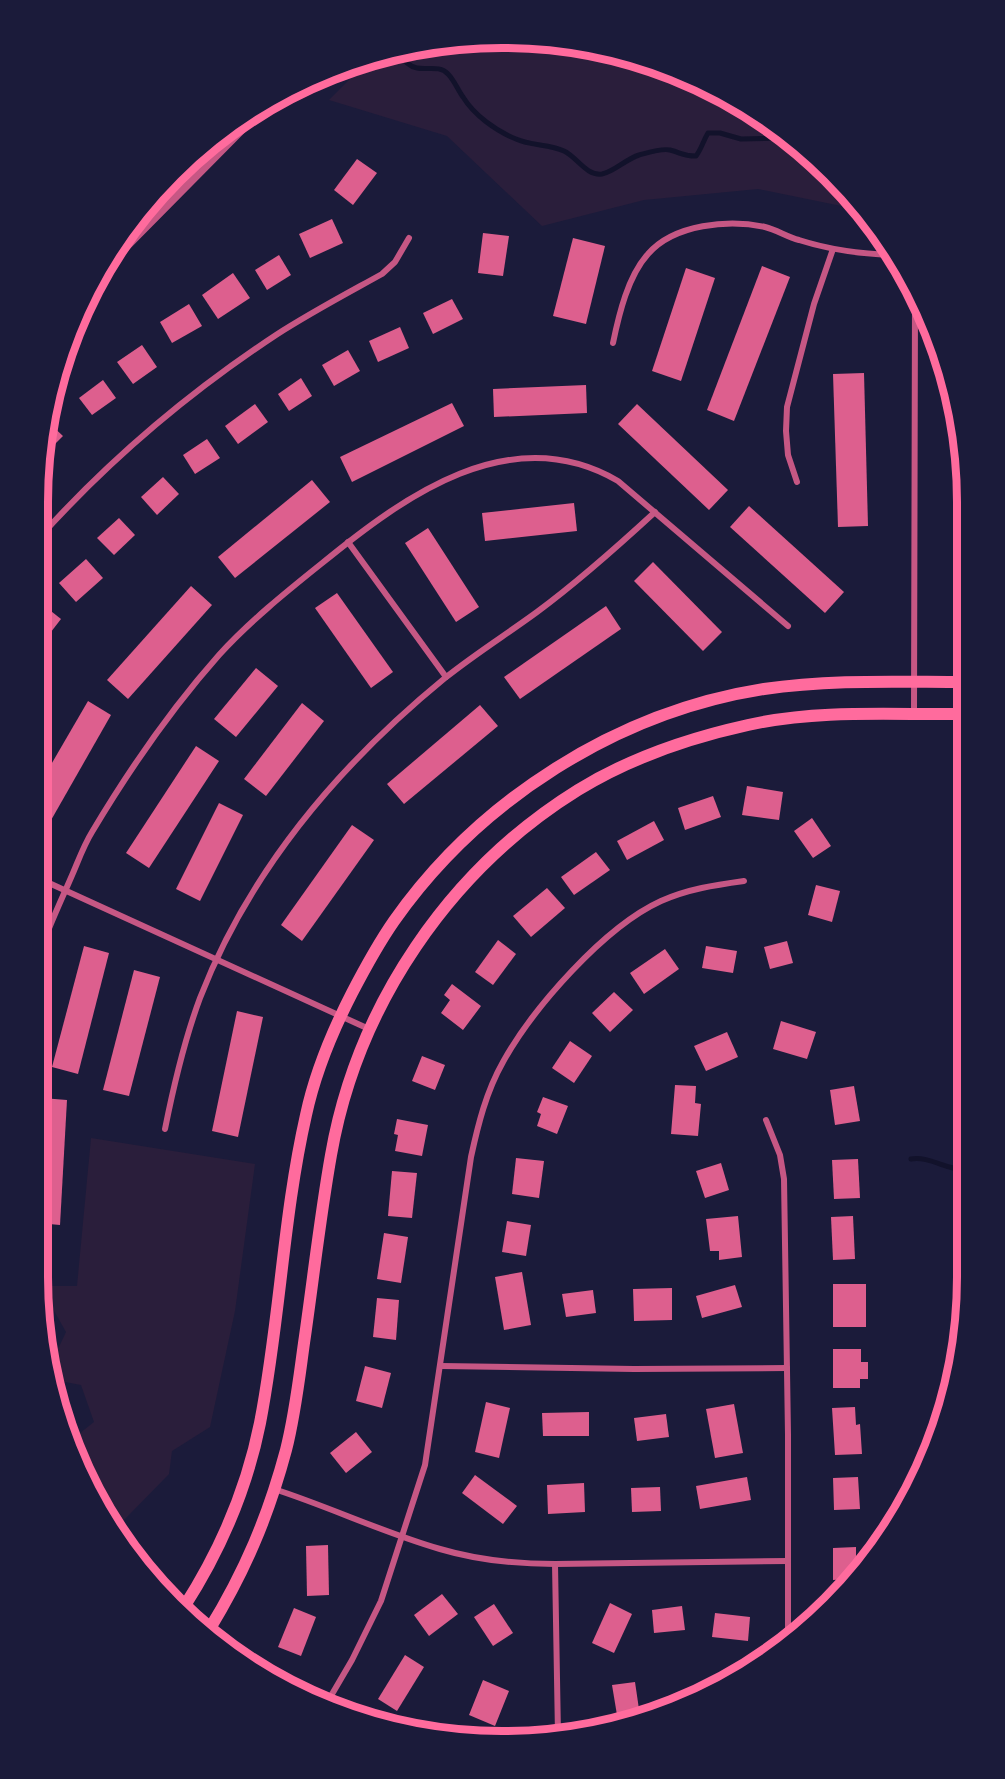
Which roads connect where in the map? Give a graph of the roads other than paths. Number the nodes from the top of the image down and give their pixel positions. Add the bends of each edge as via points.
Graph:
1 (237, 134) edge
2 (409, 238) dead end
3 (133, 239) edge
4 (833, 249) junction
5 (883, 255) edge
6 (915, 313) edge
7 (613, 343) dead end
8 (797, 482) dead end
9 (655, 512) junction
10 (48, 529) edge
11 (348, 542) junction
12 (788, 626) dead end
13 (446, 677) junction
14 (914, 682) junction
15 (957, 682) edge
16 (914, 714) junction
17 (957, 714) edge
18 (744, 881) dead end
19 (48, 883) edge
20 (65, 891) junction
21 (48, 933) edge
22 (217, 960) junction
23 (340, 1016) junction
24 (369, 1029) junction
25 (766, 1120) dead end
26 (165, 1129) dead end
27 (441, 1366) junction
28 (787, 1368) junction
29 (274, 1489) junction
30 (402, 1536) junction
31 (788, 1561) junction
32 (555, 1564) junction
33 (186, 1603) edge
34 (212, 1625) edge
35 (788, 1630) edge
36 (331, 1697) edge
37 (558, 1727) edge

1 - 3 street
2 - 10 street via 395,262 382,274 277,334 169,413 102,472
4 - 5 street
4 - 7 street via 743,224 700,226 679,234 648,253 642,262 625,297
4 - 8 street via 787,407 787,443
6 - 14 street
9 - 11 street via 602,471 559,459 528,459 489,464 435,483
9 - 12 street
9 - 13 street via 597,565
11 - 13 street
11 - 20 street via 241,634 194,686 105,811
13 - 22 street via 321,796 260,880
14 - 15 main road
14 - 16 street
14 - 23 main road via 809,684 719,698 626,731 556,768 514,796 438,867 392,923
16 - 17 main road
16 - 24 main road via 818,715 748,725 653,753 577,791 496,852 468,881 413,950
18 - 27 street via 710,885 660,901 611,933 554,992 503,1062 479,1122 471,1157
19 - 20 street
20 - 21 street
20 - 22 street
22 - 23 street
22 - 26 street via 185,1044
23 - 24 street
23 - 33 main road via 305,1116 260,1423 225,1531
24 - 29 main road via 350,1074 339,1116 295,1407
25 - 28 street via 780,1155 784,1179
27 - 28 street
27 - 30 street via 425,1465
28 - 31 street
29 - 30 street
29 - 34 main road via 244,1569
30 - 32 street via 480,1558
30 - 36 street via 381,1601
31 - 32 street
31 - 35 street
32 - 37 street

